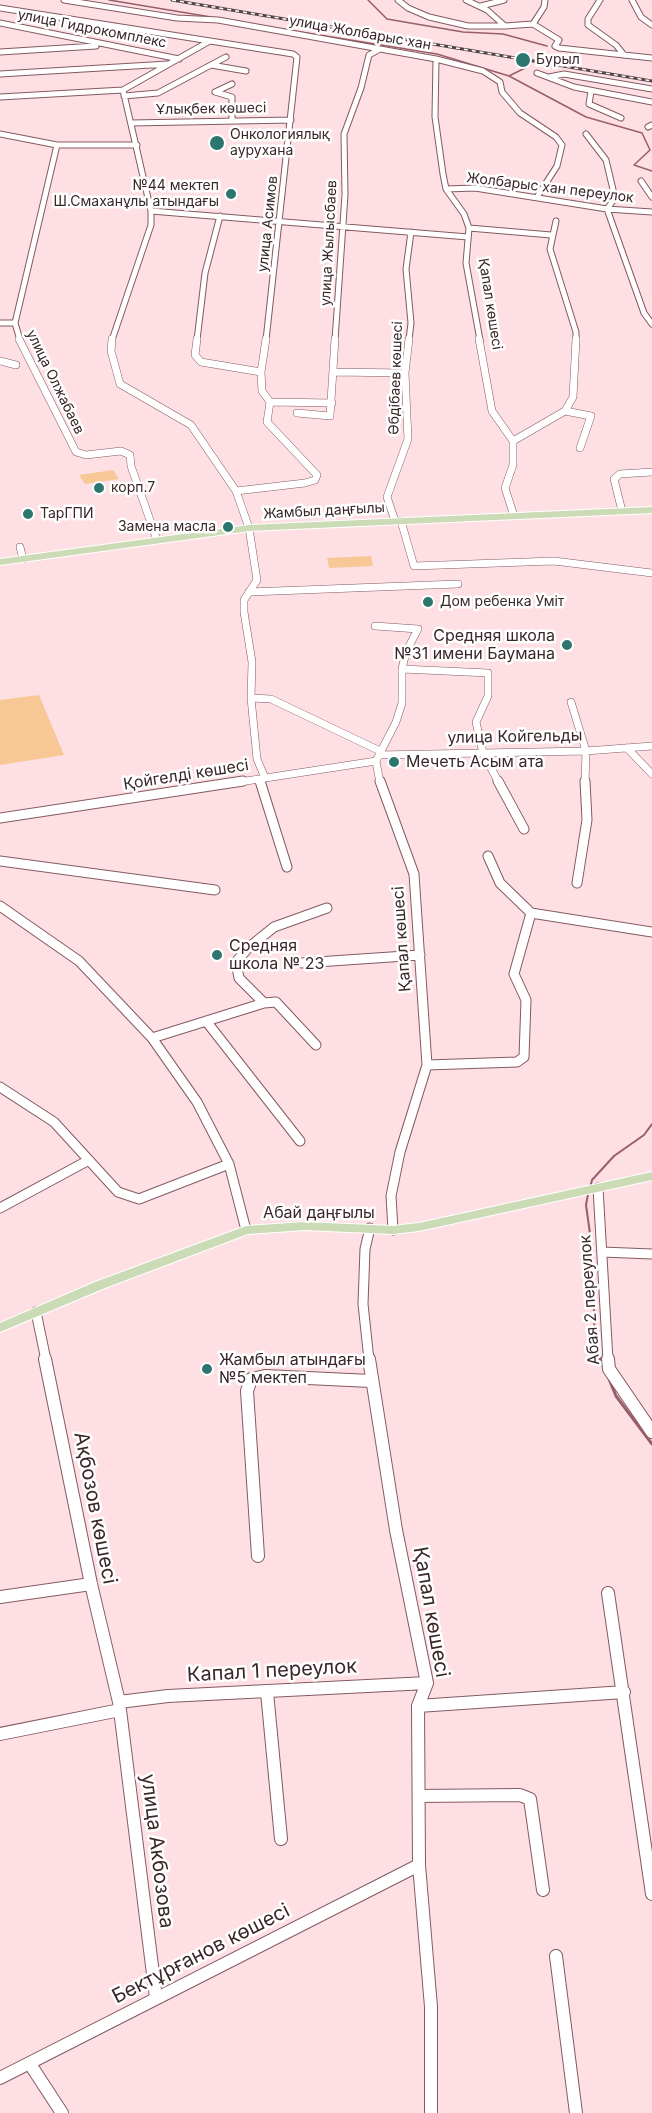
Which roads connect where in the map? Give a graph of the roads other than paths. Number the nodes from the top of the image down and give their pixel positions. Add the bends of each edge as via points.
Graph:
1 (64, 0) edge
2 (398, 0) edge
3 (466, 0) edge
4 (504, 0) edge
5 (545, 0) edge
6 (600, 0) edge
7 (632, 0) edge
8 (481, 6) junction
9 (0, 8) edge
10 (0, 23) edge
11 (533, 24) junction
12 (652, 25) edge
13 (504, 27) junction
14 (27, 29) junction
15 (0, 30) edge
16 (208, 42) junction
17 (111, 45) junction
18 (380, 49) junction
19 (0, 52) edge
20 (624, 55) junction
21 (226, 57) dead end
22 (652, 58) edge
23 (179, 59) junction
24 (436, 59) junction
25 (171, 64) junction
26 (211, 65) junction
27 (246, 71) dead end
28 (537, 73) dead end
29 (0, 74) edge
30 (549, 77) junction
31 (232, 84) dead end
32 (652, 89) edge
33 (591, 91) junction
34 (124, 93) junction
35 (0, 97) edge
36 (652, 102) edge
37 (621, 118) dead end
38 (291, 120) junction
39 (232, 121) junction
40 (131, 123) junction
41 (0, 134) edge
42 (586, 134) dead end
43 (57, 145) junction
44 (137, 145) junction
45 (641, 181) dead end
46 (446, 189) junction
47 (537, 197) junction
48 (652, 197) edge
49 (607, 209) junction
50 (151, 211) junction
51 (652, 212) edge
52 (220, 216) junction
53 (280, 221) junction
54 (556, 221) dead end
55 (341, 226) junction
56 (469, 228) junction
57 (411, 232) junction
58 (551, 235) junction
59 (468, 237) junction
60 (0, 323) edge
61 (15, 323) junction
62 (652, 324) edge
63 (0, 361) edge
64 (15, 365) dead end
65 (261, 372) junction
66 (333, 372) junction
67 (405, 373) junction
68 (270, 402) junction
69 (332, 403) junction
70 (565, 411) junction
71 (297, 413) dead end
72 (513, 441) junction
73 (580, 448) dead end
74 (652, 472) edge
75 (236, 491) junction
76 (652, 510) edge
77 (622, 511) junction
78 (514, 516) junction
79 (398, 521) junction
80 (249, 528) junction
81 (157, 540) junction
82 (20, 548) dead end
83 (23, 559) junction
84 (0, 562) edge
85 (652, 573) edge
86 (458, 584) dead end
87 (249, 592) junction
88 (375, 626) dead end
89 (402, 669) junction
90 (250, 698) junction
91 (571, 702) dead end
92 (652, 746) edge
93 (627, 748) junction
94 (586, 751) junction
95 (483, 753) junction
96 (378, 756) junction
97 (652, 774) edge
98 (262, 778) junction
99 (0, 818) edge
100 (524, 829) dead end
101 (488, 856) dead end
102 (0, 861) edge
103 (287, 867) dead end
104 (577, 883) dead end
105 (215, 890) dead end
106 (0, 906) edge
107 (327, 908) dead end
108 (531, 913) junction
109 (652, 932) edge
110 (420, 955) junction
111 (302, 963) dead end
112 (264, 1003) junction
113 (206, 1022) junction
114 (152, 1038) junction
115 (316, 1045) dead end
116 (427, 1065) junction
117 (0, 1087) edge
118 (300, 1141) dead end
119 (89, 1160) junction
120 (229, 1164) junction
121 (652, 1176) edge
122 (598, 1188) junction
123 (0, 1208) edge
124 (370, 1228) junction
125 (246, 1230) junction
126 (393, 1230) junction
127 (602, 1252) junction
128 (652, 1254) edge
129 (36, 1312) junction
130 (0, 1328) edge
131 (371, 1381) junction
132 (652, 1432) edge
133 (258, 1556) dead end
134 (91, 1584) junction
135 (608, 1593) dead end
136 (0, 1597) edge
137 (427, 1683) junction
138 (267, 1692) junction
139 (624, 1692) junction
140 (119, 1706) junction
141 (418, 1706) junction
142 (0, 1734) edge
143 (419, 1796) junction
144 (281, 1839) dead end
145 (419, 1865) junction
146 (543, 1890) dead end
147 (652, 1894) edge
148 (556, 1956) dead end
149 (156, 1998) junction
150 (30, 2064) junction
151 (0, 2078) edge
152 (62, 2113) edge
153 (431, 2113) edge
154 (576, 2113) edge

1 - 18 street, улица Жолбарыс хан via 177,18 218,20
2 - 13 street via 429,17 468,26
3 - 8 street
4 - 8 street
5 - 11 street
6 - 20 street via 588,25
7 - 12 street via 641,17
8 - 13 street
9 - 16 street, улица Асимов
10 - 14 street, улица Гидрокомплекс
11 - 13 street
11 - 20 street via 558,40 555,46 559,48
14 - 15 street
14 - 17 street, улица Гидрокомплекс
16 - 23 street
16 - 38 street, улица Асимов via 297,57
17 - 19 street
17 - 23 street, улица Гидрокомплекс
18 - 24 street, улица Жолбарыс хан
18 - 55 street, улица Жылысбаев via 369,55 344,134
20 - 22 street
21 - 26 street
23 - 25 street
24 - 46 street via 435,117
24 - 47 street, улица Жолбарыс хан via 483,71 500,82 502,92 520,113 562,145 558,166
25 - 29 street
25 - 34 street
26 - 27 street
26 - 34 street via 158,93
28 - 30 street
30 - 32 street via 564,74
30 - 33 street
31 - 39 street via 214,92 232,97
33 - 36 street
33 - 37 street via 588,104
34 - 35 street
34 - 40 street
38 - 39 street, Ұлықбек көшесі
38 - 53 street, улица Асимов
39 - 40 street, Ұлықбек көшесі
40 - 44 street
41 - 43 street
42 - 49 street via 606,160 615,198
43 - 44 street
43 - 61 street, улица Олжабаев
44 - 50 street
45 - 48 street
46 - 47 street, Жолбарыс хан переулок via 475,188
46 - 56 street
47 - 49 street, Жолбарыс хан переулок
49 - 51 street, Жолбарыс хан переулок
49 - 62 street via 644,313
50 - 52 street
50 - 75 street via 151,225 112,340 120,384 191,425
52 - 53 street
52 - 65 street via 205,273 195,355 201,362
53 - 55 street
53 - 65 street, улица Асимов
54 - 58 street
55 - 57 street
55 - 66 street, улица Жылысбаев
56 - 58 street
56 - 59 street, Қапал көшесі
57 - 59 street
57 - 67 street, Әбдібаев көшесі via 406,269 411,323
58 - 70 street via 550,249 576,332 573,397
59 - 72 street, Қапал көшесі via 466,263 492,411
60 - 61 street
61 - 81 street, улица Олжабаев via 21,345 76,452 87,455 120,451 129,455
63 - 64 street
65 - 68 street, улица Асимов via 262,391
66 - 67 street
66 - 69 street, улица Жылысбаев
67 - 79 street, Әбдібаев көшесі via 408,439 387,497
68 - 69 street
68 - 75 street, улица Асимов via 267,422 317,475 315,480 305,483
69 - 71 street via 330,416
70 - 72 street
70 - 73 street via 591,416
72 - 78 street via 513,465 505,488
74 - 77 street via 620,474 613,484
75 - 80 street
76 - 77 main road, Жамбыл даңғылы
77 - 78 main road, Жамбыл даңғылы
78 - 79 main road, Жамбыл даңғылы
79 - 80 main road, Жамбыл даңғылы
79 - 85 street, Әбдібаев көшесі via 414,566 554,561
80 - 81 main road, Жамбыл даңғылы
80 - 87 street via 257,580
81 - 83 main road, Жамбыл даңғылы
82 - 83 street
83 - 84 main road, Жамбыл даңғылы
86 - 87 street
87 - 90 street via 244,612 252,662
88 - 89 street via 417,627
89 - 95 street via 487,672 488,696 476,722
89 - 96 street via 402,703
90 - 96 street via 271,699
90 - 98 street
91 - 94 street
92 - 93 street, улица Койгельды
93 - 94 street, улица Койгельды
93 - 97 street
94 - 95 street, улица Койгельды
94 - 104 street via 587,820
95 - 96 street, улица Койгельды
95 - 100 street
96 - 98 street, Қойгелді көшесі
96 - 110 street, Қапал көшесі via 382,791 414,874
98 - 99 street, Қойгелді көшесі
98 - 103 street
101 - 108 street via 500,883
102 - 105 street
106 - 114 street via 80,961
107 - 112 street via 274,927 236,962 239,978
108 - 109 street
108 - 116 street via 514,974 526,1000 524,1057 517,1062
110 - 111 street
110 - 116 street, Қапал көшесі
112 - 113 street
112 - 115 street via 276,1002
113 - 114 street
113 - 118 street
114 - 120 street via 197,1102
116 - 126 street, Қапал көшесі via 397,1163 391,1196
117 - 119 street via 54,1122
119 - 120 street via 118,1192 139,1199
119 - 123 street
120 - 125 street
121 - 122 main road, Абай даңғылы
122 - 126 main road, Абай даңғылы
122 - 127 street, Абая 2 переулок
124 - 125 main road, Абай даңғылы
124 - 126 main road, Абай даңғылы
124 - 131 street, Қапал көшесі via 365,1249 363,1304
125 - 129 main road, Абай даңғылы
127 - 128 street
127 - 132 street, Абая 2 переулок via 609,1369
129 - 130 main road, Абай даңғылы
129 - 134 street, Ақбозов көшесі
131 - 133 street via 266,1376 251,1379 247,1390
131 - 137 street, Қапал көшесі
134 - 136 street
134 - 140 street, Ақбозов көшесі
135 - 139 street
137 - 138 street, Капал 1 переулок
137 - 141 street, Қапал көшесі
138 - 140 street, Капал 1 переулок via 168,1696
138 - 144 street
139 - 141 street
139 - 147 street
140 - 142 street, Капал 1 переулок
140 - 149 street, улица Акбозова
141 - 143 street, Қапал көшесі
143 - 145 street, Қапал көшесі
143 - 146 street via 520,1795 530,1799
145 - 149 street, Бектұрғанов көшесі
145 - 153 street, Қапал көшесі via 431,2007
148 - 154 street
149 - 150 street, Бектұрғанов көшесі
150 - 151 street, Бектұрғанов көшесі
150 - 152 street

